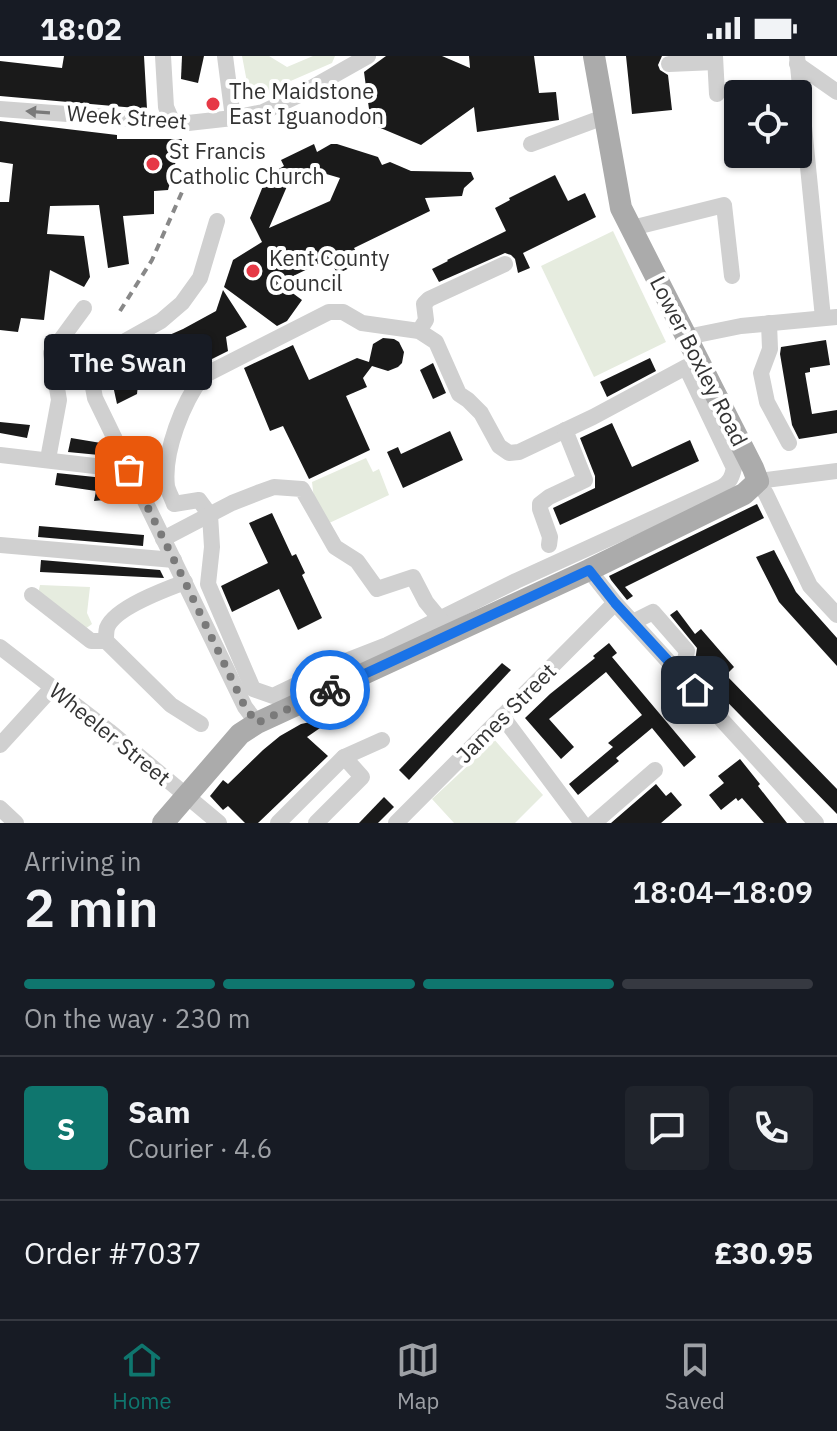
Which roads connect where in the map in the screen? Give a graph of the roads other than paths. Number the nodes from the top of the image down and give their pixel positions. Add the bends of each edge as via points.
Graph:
1 (163, 56) edge
2 (225, 56) edge
3 (594, 56) edge
4 (361, 58) edge
5 (715, 59) edge
6 (797, 60) edge
7 (669, 64) dead end
8 (837, 92) edge
9 (717, 94) dead end
10 (0, 109) edge
11 (604, 117) junction
12 (233, 118) junction
13 (172, 121) junction
14 (531, 144) dead end
15 (217, 221) dead end
16 (632, 228) junction
17 (505, 264) dead end
18 (732, 276) dead end
19 (84, 308) dead end
20 (830, 318) edge
21 (769, 323) junction
22 (419, 331) junction
23 (687, 337) junction
24 (565, 430) junction
25 (789, 443) dead end
26 (0, 455) edge
27 (48, 459) junction
28 (129, 470) junction
29 (837, 471) edge
30 (758, 481) junction
31 (210, 515) junction
32 (163, 539) junction
33 (0, 545) edge
34 (549, 545) dead end
35 (174, 560) junction
36 (589, 570) junction
37 (185, 582) junction
38 (32, 595) dead end
39 (615, 603) junction
40 (837, 615) edge
41 (440, 619) junction
42 (106, 641) junction
43 (0, 647) edge
44 (52, 688) junction
45 (502, 716) junction
46 (257, 723) junction
47 (201, 724) dead end
48 (382, 740) dead end
49 (0, 745) edge
50 (344, 757) junction
51 (655, 770) dead end
52 (188, 796) junction
53 (0, 808) edge
54 (16, 823) edge
55 (163, 823) edge
56 (219, 823) edge
57 (278, 823) edge
58 (316, 823) edge
59 (396, 823) edge
60 (582, 823) edge
61 (594, 823) edge
62 (816, 823) edge

1 - 13 street via 166,107
2 - 12 street
3 - 11 main road, Lower Boxley Road
4 - 12 street, Week Street via 263,112
5 - 7 street
5 - 9 street
6 - 8 street
6 - 20 street
13 -> 10 street, Week Street
11 - 14 street
11 - 16 main road, Lower Boxley Road via 621,208
12 - 13 street, Week Street
15 - 28 street via 200,278 182,303 111,349 95,369 95,398
16 - 18 street via 724,205
16 - 23 main road, Lower Boxley Road
17 - 22 street via 429,299
19 - 27 street via 51,353 59,400
20 - 21 street
21 - 23 street
21 - 25 street via 770,349 761,373 767,402
22 - 24 street via 436,342 459,394 481,413 499,446 509,453
22 - 31 street via 329,312 203,376 179,417 167,486 174,504 199,500
23 - 30 main road, Lower Boxley Road
24 - 34 street via 585,480 540,504
24 - 41 street via 686,367 734,468 732,476 722,487
26 - 27 street
27 - 28 street
28 - 32 street
29 - 30 street
30 - 36 main road via 744,494
30 - 40 street via 810,586
31 - 32 street
31 - 41 street via 274,487 302,489 335,547 357,561 377,589 413,577
31 - 41 street via 208,584 253,689 273,696
32 - 35 street
33 - 35 street
35 - 37 street
36 - 39 street
36 - 46 main road
37 - 42 street via 120,613 108,625
37 - 46 street
38 - 42 street via 91,641
39 - 45 street, James Street
39 - 62 street
42 - 47 street via 171,705
43 - 44 street, Wheeler Street
44 - 49 street
44 - 52 street, Wheeler Street
45 - 59 street, James Street
45 - 60 street
46 - 52 main road via 240,734
48 - 50 street
50 - 57 street
50 - 58 street via 362,777
51 - 61 street
52 - 55 main road
52 - 56 street, Wheeler Street
53 - 54 street

